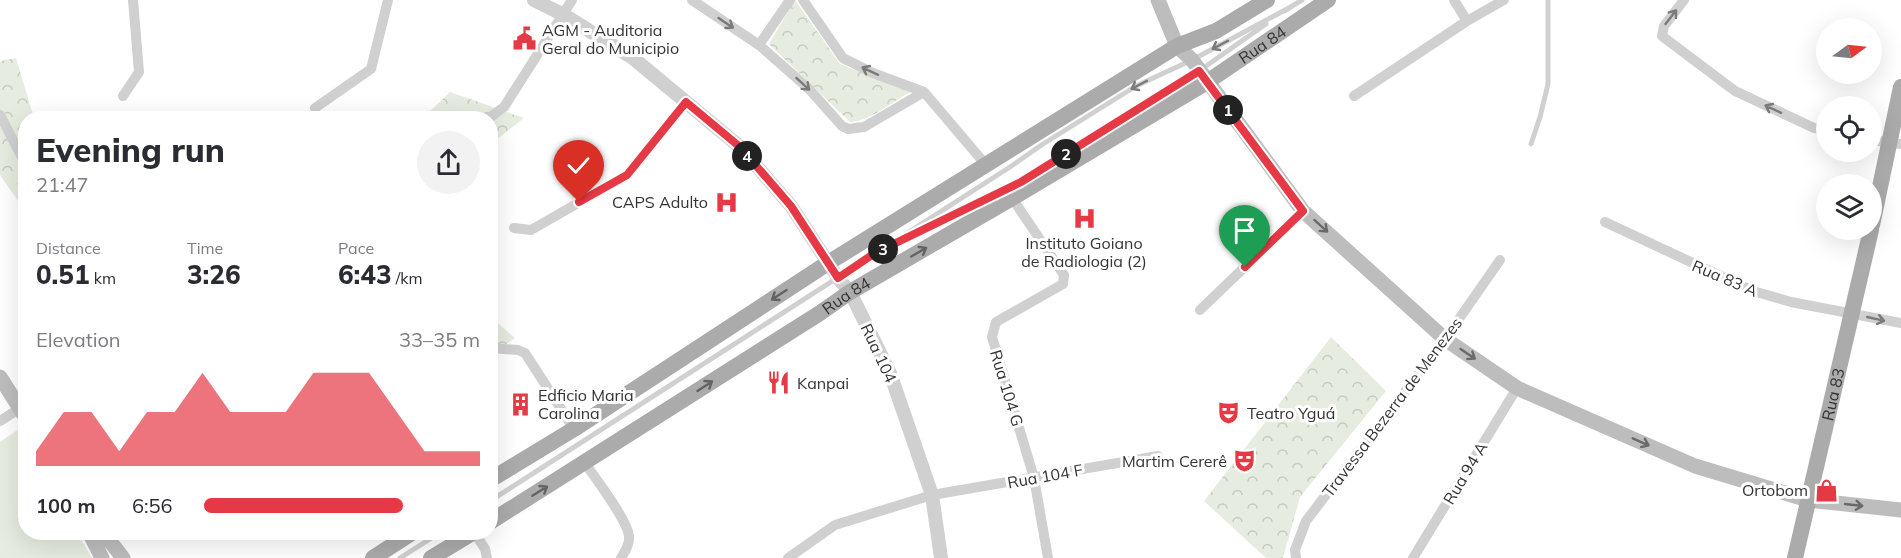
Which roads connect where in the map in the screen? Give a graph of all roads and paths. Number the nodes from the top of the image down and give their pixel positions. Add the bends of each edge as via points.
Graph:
1 (133, 0) edge
2 (388, 0) edge
3 (534, 0) edge
4 (572, 0) edge
5 (693, 0) edge
6 (790, 0) edge
7 (803, 0) edge
8 (1158, 0) edge
9 (1267, 0) edge
10 (1302, 0) edge
11 (1328, 0) edge
12 (1454, 0) edge
13 (1504, 0) edge
14 (1548, 0) edge
15 (1684, 0) edge
16 (1285, 10) junction
17 (564, 15) junction
18 (1467, 21) junction
19 (759, 45) junction
20 (1178, 46) junction
21 (1199, 71) junction
22 (1901, 87) edge
23 (924, 93) junction
24 (123, 96) dead end
25 (1354, 96) dead end
26 (686, 102) junction
27 (315, 108) dead end
28 (498, 111) edge
29 (0, 116) edge
30 (1816, 128) edge
31 (1531, 144) dead end
32 (1896, 144) edge
33 (18, 150) edge
34 (986, 165) junction
35 (1882, 190) edge
36 (1012, 198) junction
37 (1303, 211) junction
38 (1605, 222) dead end
39 (514, 228) dead end
40 (1868, 240) edge
41 (876, 253) junction
42 (1500, 260) dead end
43 (828, 263) junction
44 (838, 278) junction
45 (850, 292) junction
46 (1200, 310) dead end
47 (1852, 314) junction
48 (1901, 323) edge
49 (1445, 339) junction
50 (498, 347) edge
51 (0, 377) edge
52 (1517, 388) junction
53 (18, 403) edge
54 (18, 412) edge
55 (0, 421) edge
56 (574, 429) junction
57 (1158, 456) dead end
58 (585, 463) junction
59 (498, 475) edge
60 (1034, 478) junction
61 (932, 495) junction
62 (498, 496) edge
63 (1808, 500) junction
64 (1901, 510) edge
65 (498, 517) edge
66 (93, 540) edge
67 (109, 540) edge
68 (401, 540) edge
69 (428, 540) edge
70 (461, 540) edge
71 (479, 540) edge
72 (102, 558) edge
73 (123, 558) edge
74 (373, 558) edge
75 (400, 558) edge
76 (431, 558) edge
77 (487, 558) edge
78 (621, 558) edge
79 (788, 558) edge
80 (941, 558) edge
81 (1048, 558) edge
82 (1296, 558) edge
83 (1413, 558) edge
84 (1795, 558) edge

1 - 24 street via 140,72
2 - 27 street via 371,69
3 - 17 street, Rua 104
4 - 17 street
5 -> 19 street
6 - 19 street
23 -> 7 street via 843,58
8 - 20 main road
9 - 20 main road via 1216,31
10 - 16 lane
11 - 21 main road, Rua 84
12 - 18 street
13 - 18 street
14 - 31 lane via 1548,84
30 -> 15 street via 1735,91 1662,36 1664,26
16 -> 21 lane
16 - 21 lane
17 - 26 street, Rua 104 via 633,58
17 - 28 street
18 - 25 street
19 -> 23 street via 848,129 864,127
20 - 21 main road
20 - 34 main road
21 - 36 main road, Rua 84
21 - 37 main road
21 - 41 lane via 1021,182
21 -> 41 lane via 1136,86
22 - 32 main road, Rua 83
23 - 34 street
26 - 39 street via 627,175 531,230
26 - 43 street, Rua 104 via 740,147 791,206
29 - 33 street
32 - 35 main road, Rua 83
34 - 43 main road
45 -> 36 main road, Rua 84
36 - 60 street, Rua 104 G via 1064,275 1063,284 996,322 992,337
37 - 46 street
37 -> 49 main road
38 - 47 street, Rua 83 A via 1753,291
40 - 47 main road, Rua 83
41 - 44 lane
42 - 49 street, Travessa Bezerra de Menezes
43 - 44 street, Rua 104
43 -> 56 main road
44 - 45 street, Rua 104
44 - 62 lane
58 -> 45 main road, Rua 84
45 - 61 street, Rua 104 via 890,373
47 -> 48 street, Rua 83 A
47 - 63 main road, Rua 83
49 -> 52 main road
49 - 82 street, Travessa Bezerra de Menezes via 1306,521 1295,550
50 - 56 street via 525,353
51 - 53 main road
52 -> 63 main road via 1695,466
52 - 83 street, Rua 94 A
54 - 55 street
56 - 59 main road
57 - 60 street, Rua 104 F
65 -> 58 main road, Rua 84
58 - 78 street via 624,523 629,537
60 - 61 street, Rua 104 F
60 - 81 street, Rua 104 G
61 - 79 street, Rua 104 F via 835,525
61 - 80 street, Rua 104
63 -> 64 main road
63 - 84 main road, Rua 83
66 - 72 main road
67 - 73 main road
68 - 74 main road
69 - 75 lane
70 - 76 main road
71 - 77 street

